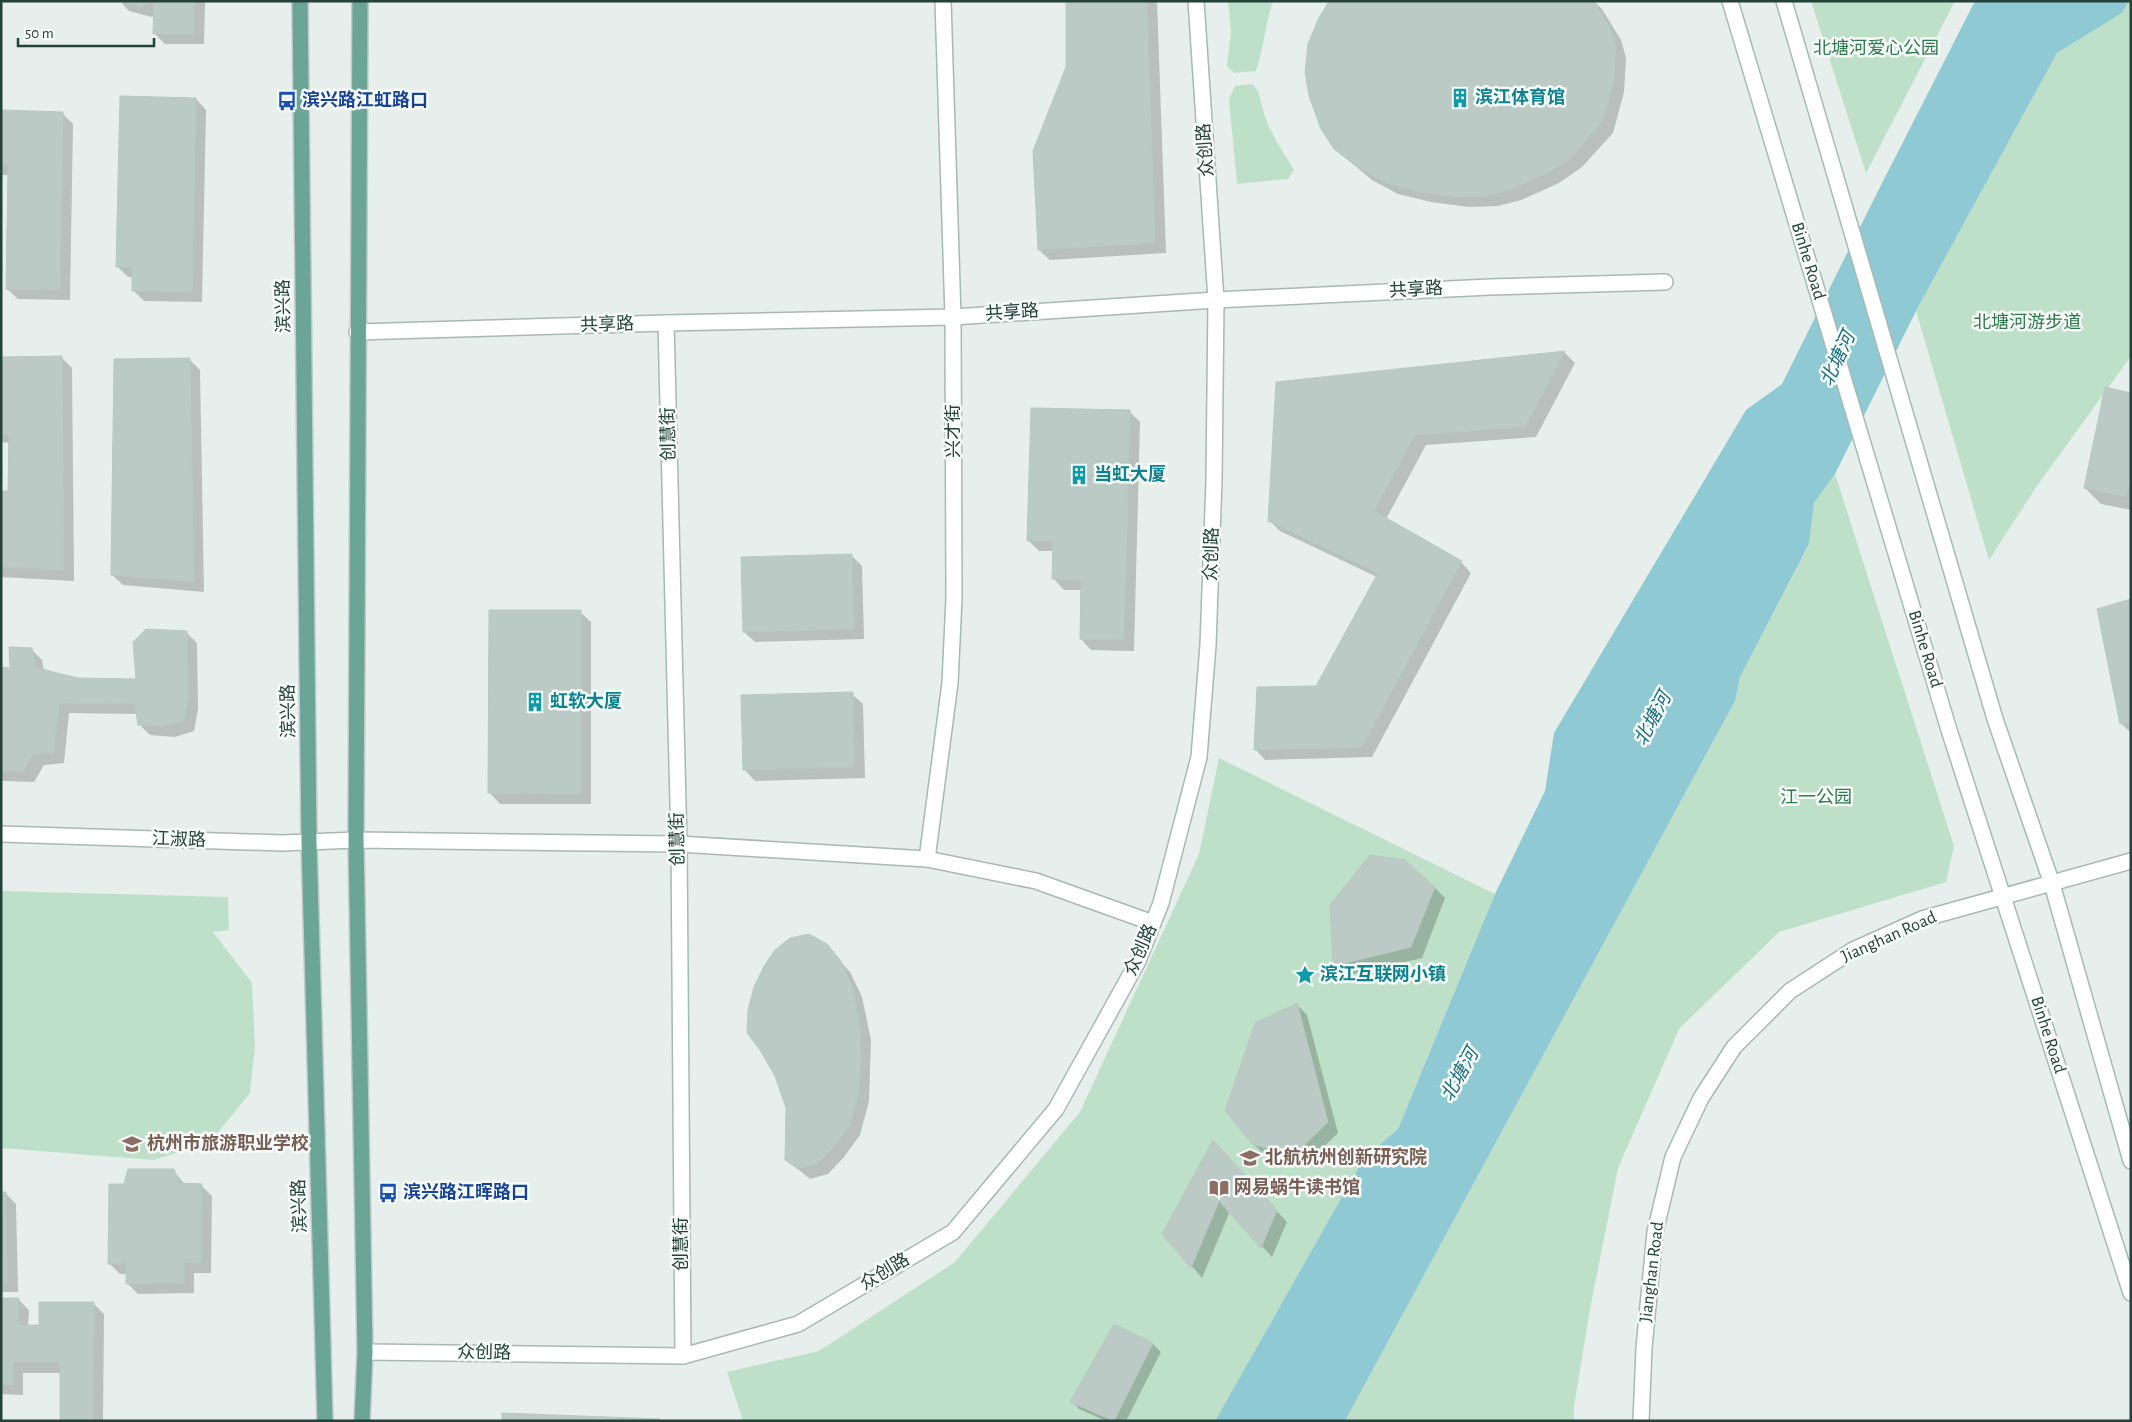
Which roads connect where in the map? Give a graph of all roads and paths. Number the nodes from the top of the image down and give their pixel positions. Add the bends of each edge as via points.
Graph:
1 (300, 1) edge
2 (360, 1) edge
3 (943, 1) edge
4 (1196, 1) edge
5 (1730, 1) edge
6 (1784, 1) edge
7 (1665, 282) dead end
8 (1216, 300) junction
9 (953, 317) junction
10 (666, 323) junction
11 (358, 332) junction
12 (1, 834) edge
13 (356, 840) junction
14 (309, 842) junction
15 (679, 844) junction
16 (927, 859) junction
17 (2131, 861) edge
18 (2052, 884) junction
19 (2004, 897) junction
20 (1153, 924) junction
21 (2131, 1161) edge
22 (2131, 1293) edge
23 (365, 1352) junction
24 (683, 1356) junction
25 (325, 1421) edge
26 (362, 1421) edge
27 (1641, 1421) edge

1 - 14 main road, 滨兴路
2 - 11 main road
3 - 9 street, 兴才街
4 - 8 street, 众创路
5 - 19 street, Binhe Road via 1949,730
6 - 18 street via 1995,719
7 - 8 street, 共享路
8 - 9 street, 共享路
8 - 20 street, 众创路 via 1208,645 1199,757
9 - 10 street, 共享路
9 - 16 street, 兴才街 via 954,598 951,664
10 - 11 street, 共享路
10 - 15 street, 创慧街
11 - 13 main road
12 - 14 street, 江淑路
13 - 14 street, 江淑路
13 - 15 street, 江淑路
13 - 23 main road
14 - 25 main road, 滨兴路
15 - 16 street, 江淑路
15 - 24 street, 创慧街
16 - 20 street, 江淑路 via 1036,881
17 - 18 street, Jianghan Road
18 - 19 street, Jianghan Road
18 - 21 street
19 - 22 street, Binhe Road
19 - 27 street, Jianghan Road via 1922,918 1853,950 1790,991 1734,1046 1701,1098 1673,1157 1655,1232
20 - 24 street, 众创路 via 1138,961 1056,1108 953,1232 798,1324
23 - 24 street, 众创路
23 - 26 main road

